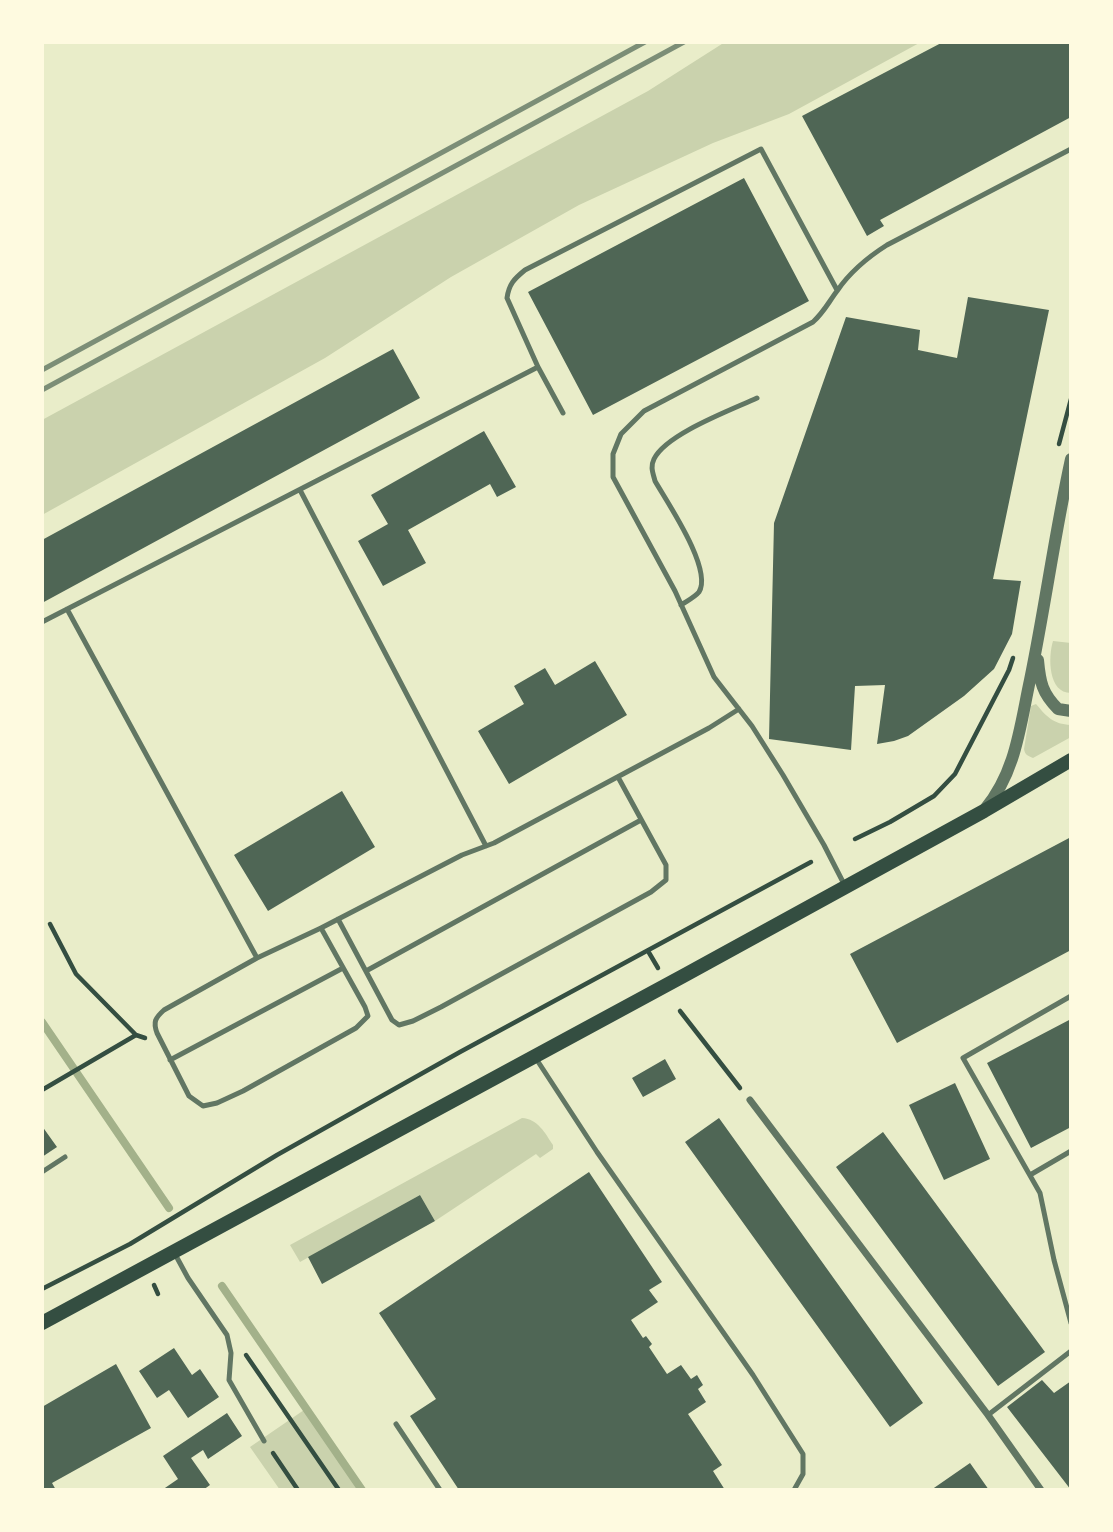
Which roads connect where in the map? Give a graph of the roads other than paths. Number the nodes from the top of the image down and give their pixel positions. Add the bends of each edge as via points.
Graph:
1 (1071, 149) edge
2 (837, 290) junction
3 (538, 367) junction
4 (757, 398) dead end
5 (563, 413) dead end
6 (1071, 459) edge
7 (300, 490) junction
8 (681, 605) junction
9 (67, 609) junction
10 (42, 622) edge
11 (1037, 649) junction
12 (739, 709) junction
13 (1071, 711) edge
14 (1071, 760) edge
15 (618, 777) junction
16 (984, 811) junction
17 (641, 820) junction
18 (486, 846) junction
19 (846, 887) junction
20 (338, 919) junction
21 (321, 928) junction
22 (257, 958) junction
23 (343, 968) junction
24 (366, 971) junction
25 (1071, 996) edge
26 (535, 1057) junction
27 (170, 1060) junction
28 (750, 1100) road end
29 (1071, 1151) edge
30 (65, 1157) dead end
31 (42, 1172) edge
32 (1030, 1175) junction
33 (173, 1252) junction
34 (42, 1323) edge
35 (1071, 1323) edge
36 (1071, 1351) edge
37 (988, 1415) junction
38 (396, 1424) dead end
39 (264, 1441) road end
40 (440, 1490) edge
41 (794, 1490) edge
42 (1041, 1490) edge

1 - 2 lane via 887,245
2 - 3 lane via 761,149 513,279 506,298
2 - 8 lane via 813,322 644,411 621,435 613,454 613,477
3 - 5 lane
3 - 7 lane
4 - 8 lane via 681,434 654,458 655,481 699,561 698,594
6 - 11 street
7 - 9 lane
7 - 18 lane
8 - 12 lane via 714,677
9 - 10 lane
9 - 22 lane
11 - 13 street via 1041,686 1058,709
11 - 16 street via 1009,771
12 - 15 lane
12 - 19 lane via 783,775
14 - 16 main road
15 - 17 lane
15 - 18 lane
16 - 19 main road
17 - 24 lane
17 - 24 lane via 666,865 666,880 651,892 399,1025
18 - 20 lane
19 - 26 main road
20 - 21 lane
20 - 24 lane
21 - 22 lane
21 - 23 lane
22 - 27 lane via 159,1014 154,1025
23 - 27 lane
23 - 27 lane via 368,1016 356,1028 243,1091 202,1106 189,1096
25 - 32 lane via 963,1058
26 - 33 main road
26 - 41 lane via 803,1454 803,1474
28 - 37 street
29 - 32 lane
30 - 31 lane
32 - 35 lane via 1040,1193
33 - 34 main road
33 - 39 lane via 227,1335 229,1380
36 - 37 lane
37 - 42 street
38 - 40 lane

